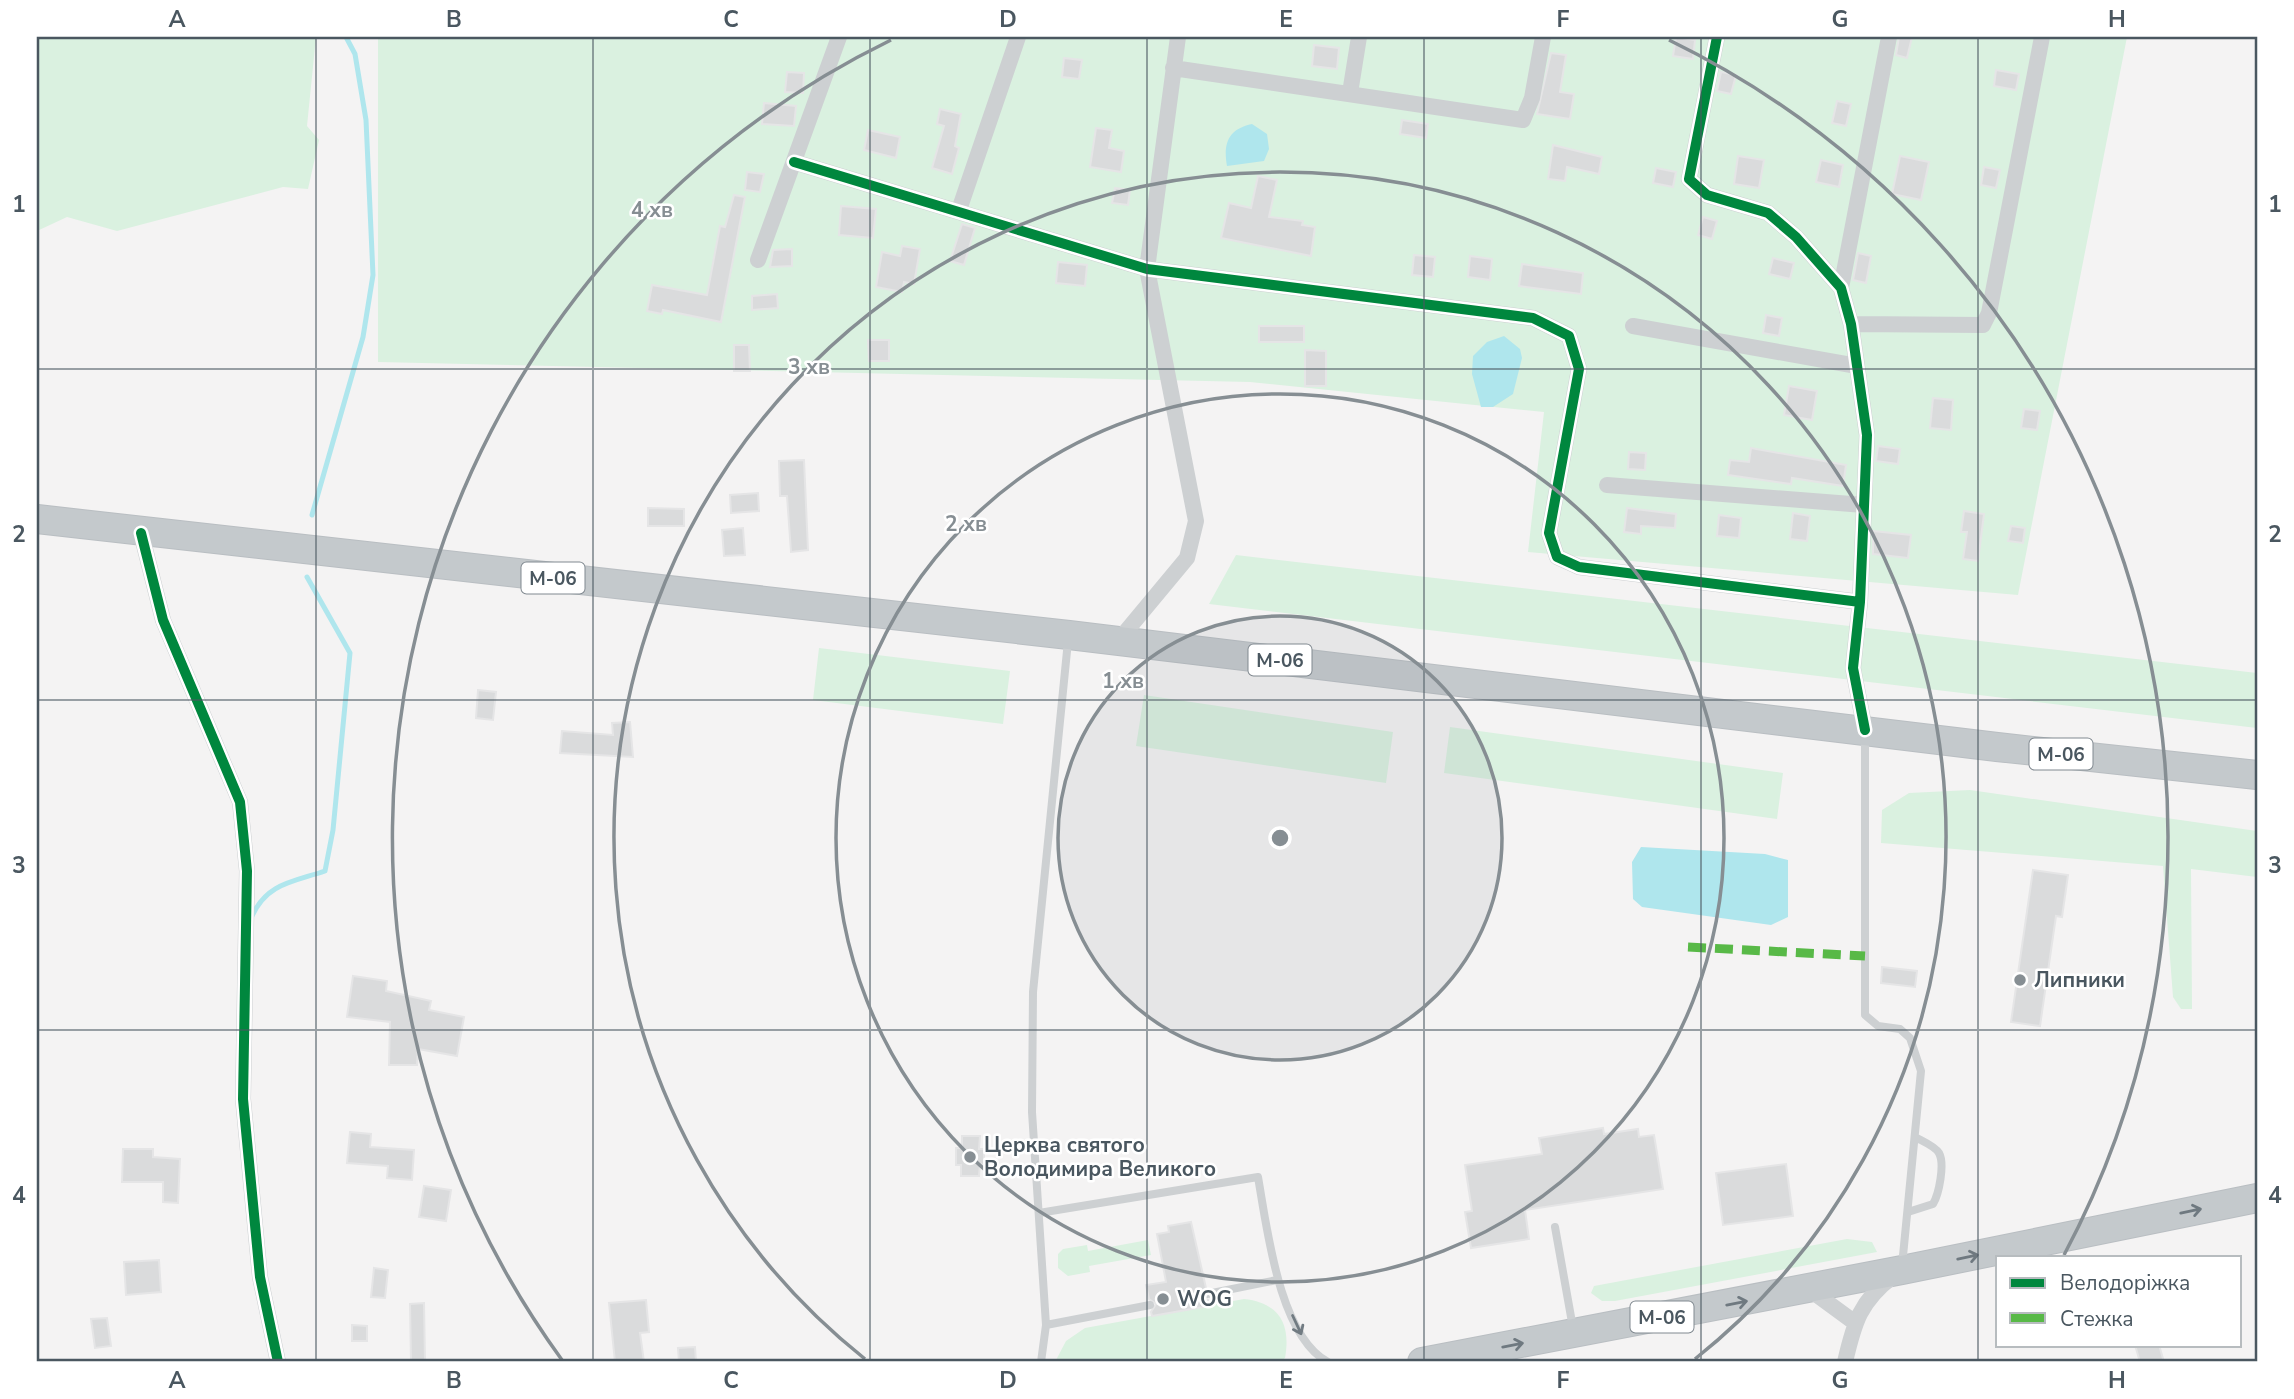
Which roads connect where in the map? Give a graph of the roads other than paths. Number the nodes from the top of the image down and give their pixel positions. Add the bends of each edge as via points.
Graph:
1 (839, 37) edge
2 (1018, 37) edge
3 (1178, 37) edge
4 (1359, 37) edge
5 (1543, 37) edge
6 (1717, 37) edge
7 (1889, 37) edge
8 (2042, 37) edge
9 (1173, 68) junction
10 (1350, 93) junction
11 (794, 162) junction
12 (959, 210) junction
13 (758, 260) dead end
14 (1147, 269) junction
15 (1841, 288) junction
16 (1851, 324) junction
17 (1633, 326) dead end
18 (1857, 366) junction
19 (1607, 485) dead end
20 (1864, 505) junction
21 (37, 519) edge
22 (141, 533) junction
23 (1860, 602) junction
24 (1069, 635) junction
25 (1118, 641) junction
26 (1865, 730) junction
27 (2257, 775) edge
28 (1915, 1137) junction
29 (2257, 1198) edge
30 (1908, 1212) junction
31 (1039, 1213) junction
32 (1555, 1227) dead end
33 (1902, 1270) junction
34 (1277, 1280) junction
35 (1809, 1289) junction
36 (1207, 1294) dead end
37 (1150, 1305) dead end
38 (1854, 1322) junction
39 (1046, 1325) junction
40 (1575, 1334) junction
41 (278, 1362) edge
42 (1041, 1362) edge
43 (1328, 1362) edge
44 (1422, 1362) edge
45 (1845, 1362) edge

1 - 11 street
2 - 12 street
3 - 9 street
4 - 10 street
5 - 10 street via 1532,98 1523,120
6 - 15 street via 1689,179 1707,195 1768,213
7 - 15 street
8 - 16 street via 1983,325
9 - 10 street
9 - 14 street
11 - 12 street
11 - 13 street
12 - 14 street
14 - 23 street via 1533,317 1569,336 1578,369 1549,533 1557,557 1579,568
14 - 25 street via 1196,521 1188,558
15 - 16 street
16 - 18 street
17 - 18 street
18 - 20 street via 1867,435
19 - 20 street
20 - 23 street
21 - 22 highway, М-06
22 - 24 highway, М-06
22 - 41 street via 163,620 240,802 247,871 243,1099 260,1277
23 - 26 street via 1853,668
24 - 25 highway, М-06
24 - 31 lane via 1033,992 1032,1112
25 - 26 highway, М-06
26 - 27 highway, М-06
26 - 28 lane via 1865,1015 1878,1026 1900,1029 1915,1050 1921,1085
28 - 30 lane
28 - 30 lane via 1937,1149 1941,1160 1937,1198 1933,1204
33 -> 29 highway, М-06
30 - 33 lane
31 - 34 lane via 1258,1177
31 - 39 lane
32 - 40 lane
33 - 35 highway, М-06
33 - 38 street via 1872,1292
34 - 36 lane
34 -> 43 lane via 1311,1352
35 - 38 street
40 -> 35 highway, М-06
37 - 39 lane
38 - 45 street
39 - 42 lane
44 -> 40 highway, М-06

